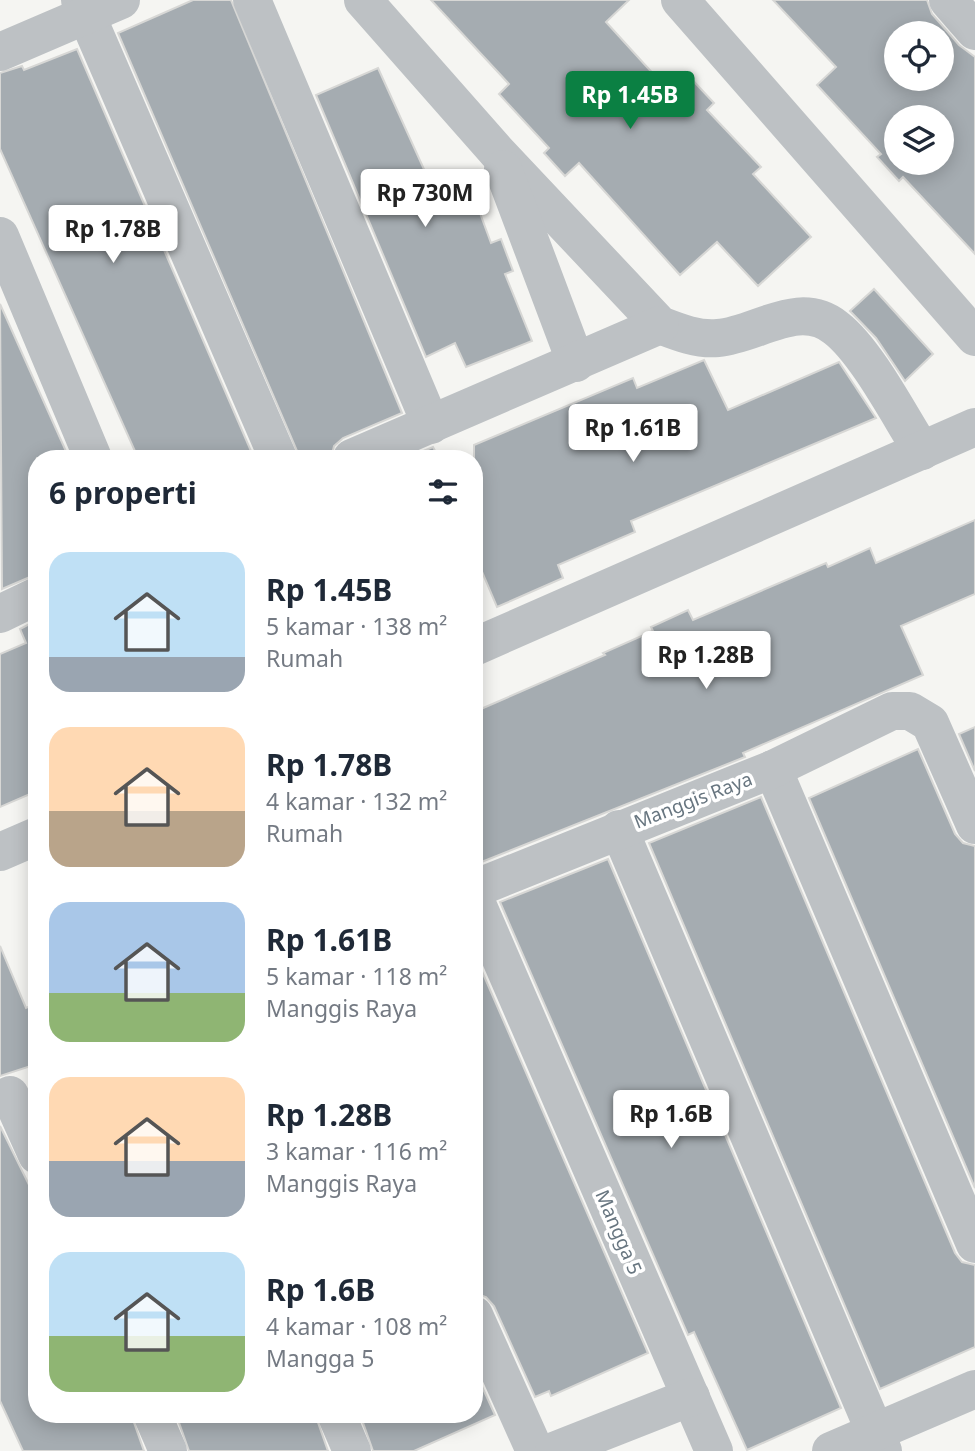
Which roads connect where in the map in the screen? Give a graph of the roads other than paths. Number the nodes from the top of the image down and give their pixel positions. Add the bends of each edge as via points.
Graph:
1 (121, 0) edge
2 (252, 0) edge
3 (363, 0) edge
4 (680, 0) edge
5 (84, 8) edge
6 (0, 52) edge
7 (497, 152) junction
8 (0, 236) edge
9 (660, 325) junction
10 (975, 337) edge
11 (576, 363) junction
12 (975, 397) edge
13 (975, 419) edge
14 (431, 425) junction
15 (975, 427) edge
16 (90, 450) edge
17 (275, 450) edge
18 (371, 450) edge
19 (922, 451) junction
20 (28, 600) edge
21 (0, 614) edge
22 (483, 643) edge
23 (773, 769) junction
24 (975, 825) edge
25 (619, 829) junction
26 (28, 840) edge
27 (0, 852) edge
28 (483, 885) edge
29 (483, 918) edge
30 (16, 1092) edge
31 (28, 1128) edge
32 (975, 1244) edge
33 (483, 1335) edge
34 (975, 1389) edge
35 (691, 1397) junction
36 (156, 1423) edge
37 (340, 1423) edge
38 (879, 1442) edge
39 (168, 1451) edge
40 (352, 1451) edge
41 (535, 1451) edge
42 (554, 1451) edge
43 (714, 1451) edge
44 (831, 1451) edge

1 - 5 street
2 - 14 street
3 - 7 street
4 - 10 street
5 - 6 street
5 - 17 street
7 - 9 street
7 - 11 street
8 - 16 street
9 - 11 street
9 - 19 street via 684,334 718,338 806,315 823,319 852,343
11 - 14 street
12 - 13 street
14 - 18 street
15 - 19 street
19 - 22 street
20 - 21 street
23 - 24 street, Manggis Raya via 892,711 910,711 930,723
23 - 25 street, Manggis Raya
23 - 32 street
25 - 28 street, Manggis Raya
25 - 38 street
26 - 27 street
29 - 35 street, Mangga 5
30 - 31 street
33 - 41 street
34 - 38 street
35 - 42 street
35 - 43 street, Mangga 5
36 - 39 street
37 - 40 street
38 - 44 street

